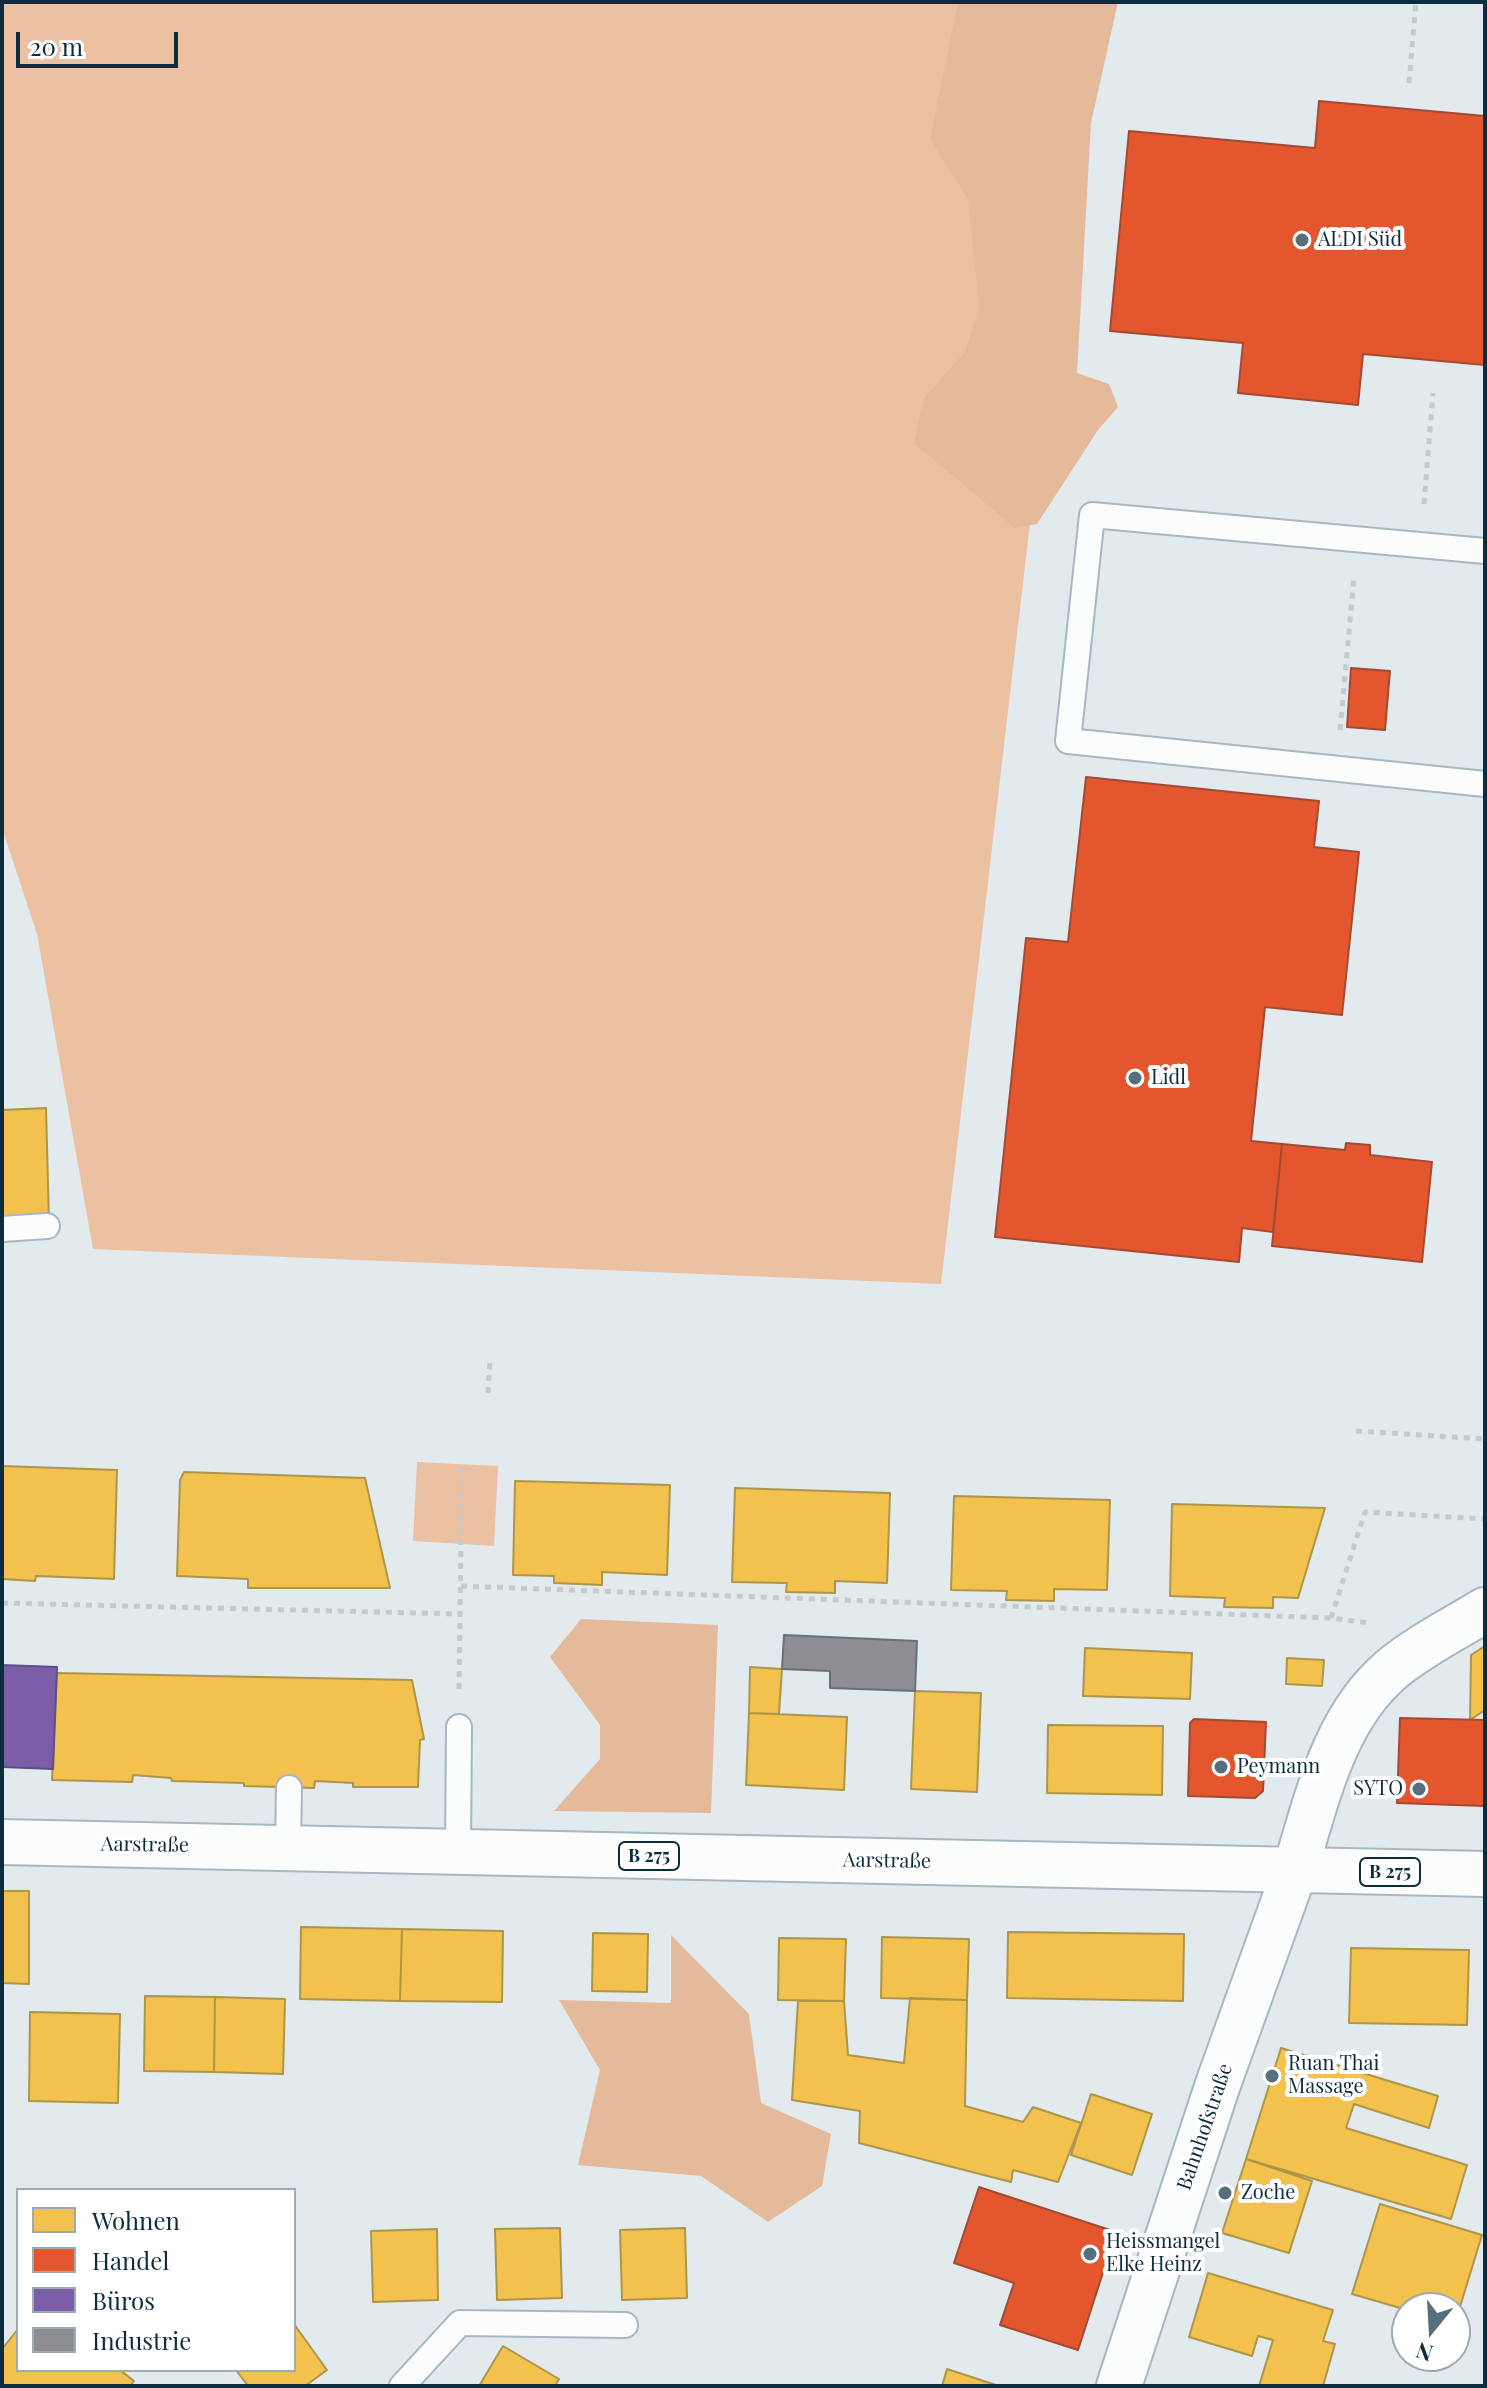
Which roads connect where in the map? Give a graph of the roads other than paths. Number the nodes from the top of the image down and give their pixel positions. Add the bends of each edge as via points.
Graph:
1 (1485, 551) edge
2 (1485, 784) edge
3 (47, 1226) dead end
4 (2, 1229) edge
5 (1485, 1610) edge
6 (459, 1727) dead end
7 (289, 1788) dead end
8 (2, 1842) edge
9 (288, 1848) junction
10 (458, 1852) junction
11 (1295, 1870) junction
12 (1485, 1874) edge
13 (625, 2325) dead end
14 (402, 2386) edge
15 (1119, 2386) edge

1 - 2 lane via 1092,515 1068,741
3 - 4 lane
5 - 11 main road, Bahnhofstraße via 1391,1670 1359,1703 1327,1768
6 - 10 lane
7 - 9 lane
8 - 9 main road, Aarstraße / B 275
9 - 10 main road, Aarstraße / B 275
10 - 11 main road, Aarstraße / B 275
11 - 12 main road, Aarstraße / B 275
11 - 15 main road, Bahnhofstraße
13 - 14 lane via 460,2323

